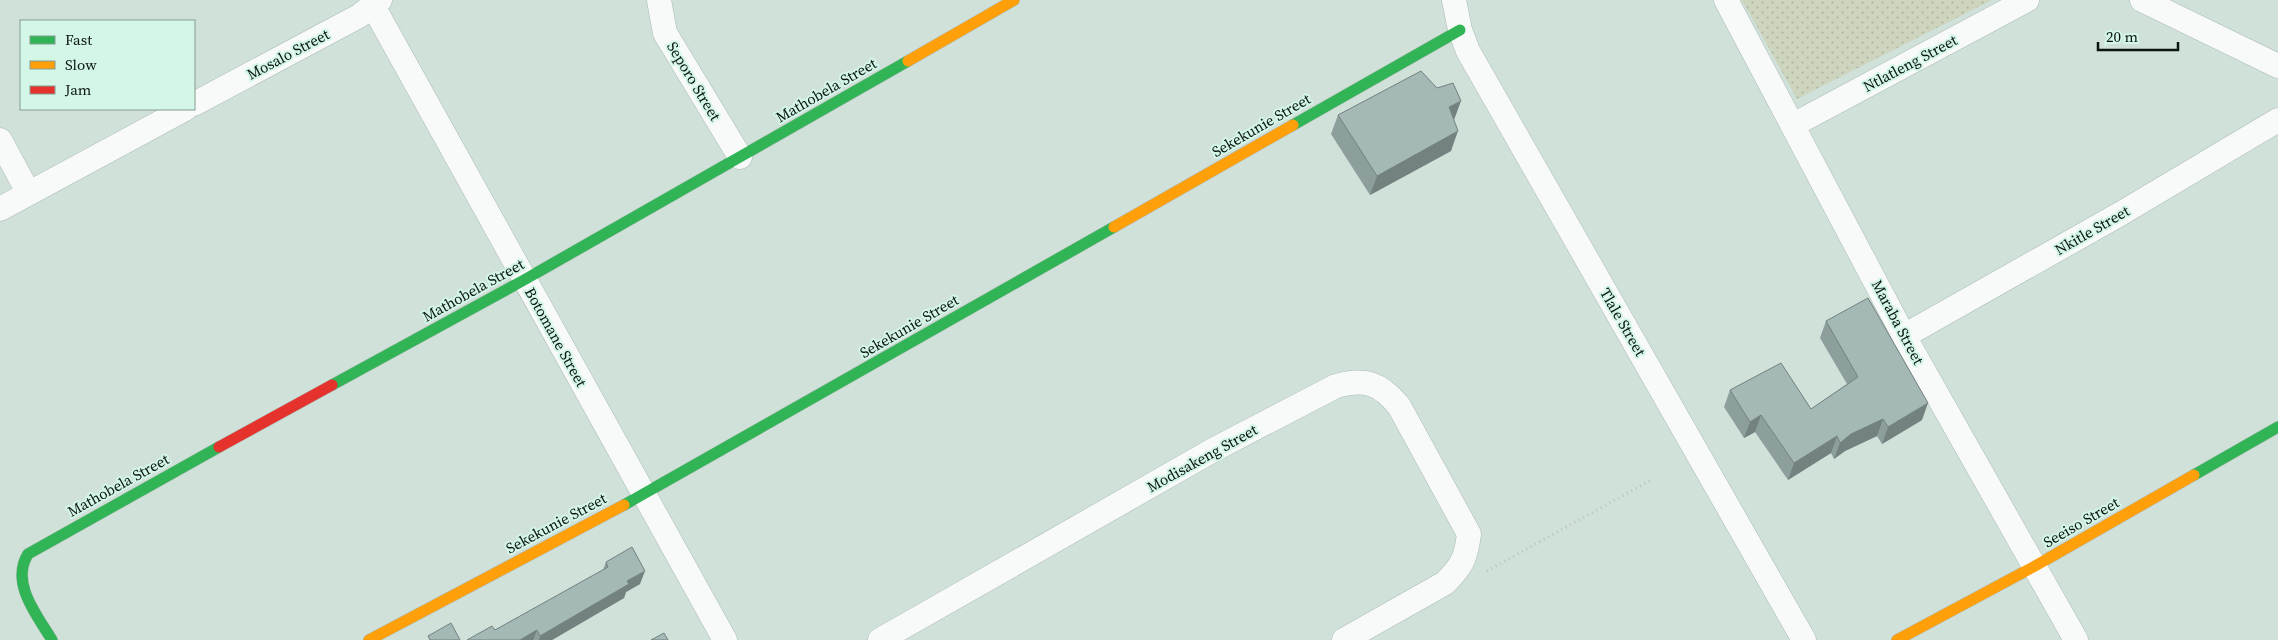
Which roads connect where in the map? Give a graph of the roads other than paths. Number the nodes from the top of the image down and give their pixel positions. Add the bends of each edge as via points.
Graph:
1 (659, 0) edge
2 (1454, 0) edge
3 (1726, 0) edge
4 (2027, 0) edge
5 (2142, 0) edge
6 (1004, 2) edge
7 (376, 3) edge
8 (1460, 30) junction
9 (2278, 66) edge
10 (195, 103) edge
11 (183, 110) edge
12 (2278, 120) edge
13 (1793, 125) junction
14 (0, 140) edge
15 (740, 157) junction
16 (28, 192) junction
17 (0, 209) edge
18 (524, 280) junction
19 (1904, 336) junction
20 (2278, 427) edge
21 (644, 494) junction
22 (2035, 566) junction
23 (52, 640) edge
24 (369, 640) edge
25 (726, 640) edge
26 (880, 640) edge
27 (1344, 640) edge
28 (1804, 640) edge
29 (1897, 640) edge
30 (2076, 640) edge

1 - 15 street, Seporo Street via 666,33
2 - 8 street, Tlale Street
3 - 13 street, Maraba Street
4 - 13 street, Ntlatleng Street
5 - 9 street
6 - 15 street, Mathobela Street
7 - 10 street, Mosalo Street via 359,16
7 - 18 street, Botomane Street
8 - 21 street, Sekekunie Street
8 - 28 street, Tlale Street via 1468,52
11 - 16 street
12 - 19 street, Nkitle Street
13 - 19 street, Maraba Street
14 - 16 street
15 - 18 street, Mathobela Street
16 - 17 street
18 - 21 street, Botomane Street
18 - 23 street, Mathobela Street via 27,555 20,573 22,587
19 - 22 street, Maraba Street
20 - 22 street, Seeiso Street
21 - 24 street, Sekekunie Street
21 - 25 street, Botomane Street
22 - 29 street, Seeiso Street
22 - 30 street, Maraba Street
26 - 27 street, Modisakeng Street via 1215,449 1336,386 1352,382 1373,384 1388,392 1399,406 1469,534 1459,570 1445,583

